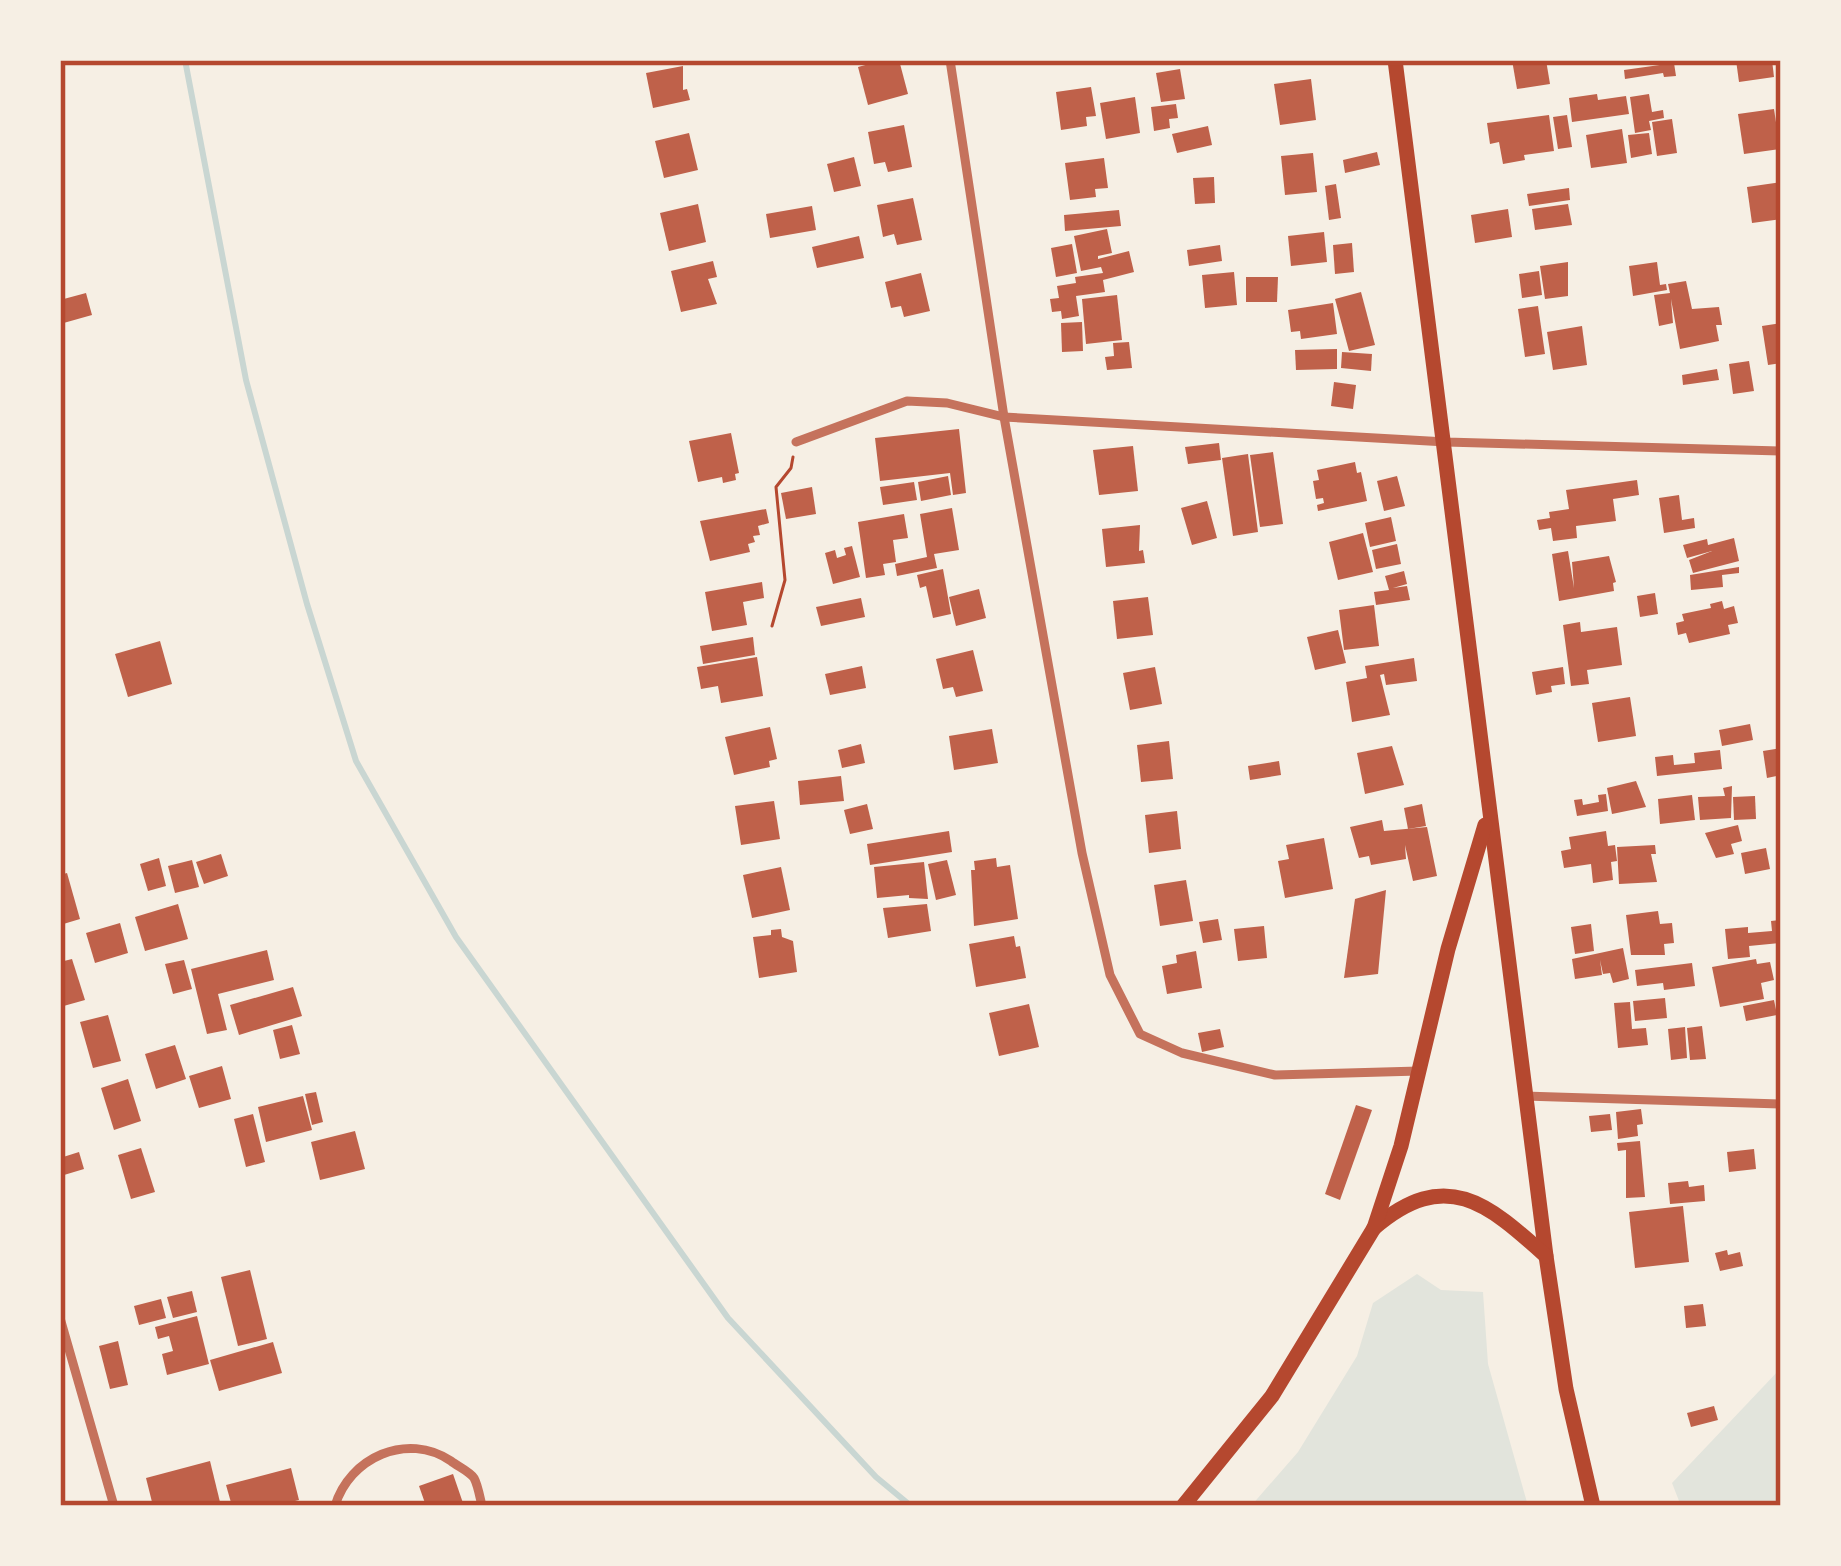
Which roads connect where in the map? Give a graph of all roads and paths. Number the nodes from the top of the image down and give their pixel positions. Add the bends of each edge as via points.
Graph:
1 (950, 60) edge
2 (1395, 60) edge
3 (1004, 417) junction
4 (796, 442) joint
5 (1446, 442) junction
6 (1781, 451) edge
7 (772, 626) dead end
8 (1488, 817) junction
9 (1420, 1070) junction
10 (1524, 1096) junction
11 (1781, 1104) edge
12 (1374, 1228) junction
13 (1546, 1256) junction
14 (60, 1318) edge
15 (114, 1506) edge
16 (335, 1506) edge
17 (482, 1506) edge
18 (1183, 1506) edge
19 (1593, 1506) edge

1 - 3 street
2 - 5 highway
3 - 4 street via 907,400
3 - 5 street
3 - 9 street via 1082,853 1110,975 1140,1034 1275,1075
4 - 7 path via 791,469 776,487 785,580
5 - 6 street
5 - 8 highway
8 - 9 highway
8 - 10 highway
9 - 12 highway
10 - 11 street
10 - 13 highway
12 - 13 highway via 1412,1202 1460,1198 1496,1211
12 - 18 highway via 1272,1396
13 - 19 highway
14 - 15 street
16 - 17 street via 355,1468 386,1451 422,1450 473,1476

